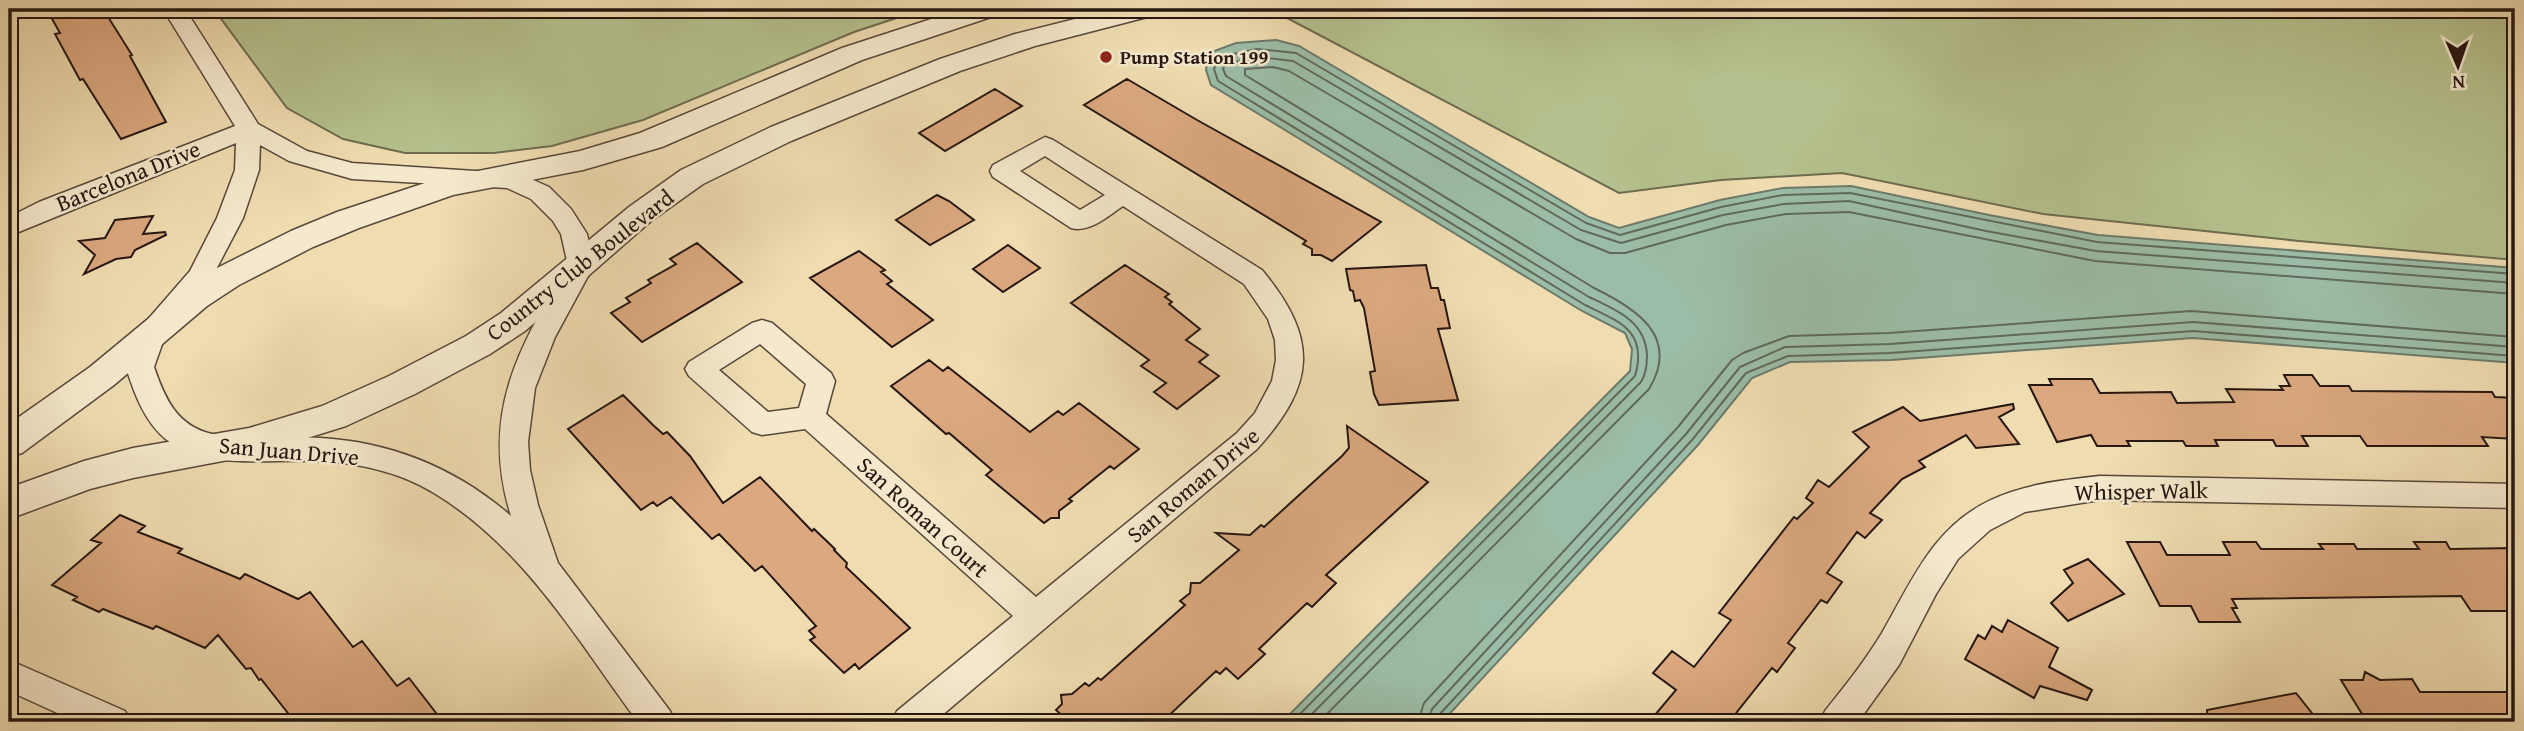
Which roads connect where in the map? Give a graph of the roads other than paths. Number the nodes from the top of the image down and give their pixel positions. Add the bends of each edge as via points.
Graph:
1 (174, 9) edge
2 (988, 9) edge
3 (1146, 9) edge
4 (249, 129) junction
5 (481, 178) junction
6 (1124, 195) dead end
7 (9, 227) edge
8 (581, 265) junction
9 (153, 332) junction
10 (811, 417) dead end
11 (9, 443) edge
12 (222, 447) junction
13 (2515, 496) edge
14 (9, 504) edge
15 (543, 565) junction
16 (1035, 617) junction
17 (9, 675) edge
18 (105, 721) edge
19 (658, 722) edge
20 (909, 722) edge
21 (1837, 722) edge

1 - 4 street
2 - 5 street via 852,54 651,140 583,160
3 - 8 street, Country Club Boulevard via 1040,35 950,65 781,134 692,177
4 - 5 street via 290,153 352,171
4 - 7 street, Barcelona Drive
4 - 9 street, San Juan Drive via 247,170 230,218 200,276
5 - 8 street via 511,180 540,193 574,234
5 - 9 street via 302,239 227,277
6 - 16 street, San Roman Drive via 1253,276 1269,294 1288,334 1288,378 1266,423 1247,442
8 - 12 street, Country Club Boulevard via 513,323 402,385 333,416
8 - 15 street, San Juan Drive via 532,353 515,411 515,469
9 - 11 street via 102,376
9 - 12 street, San Juan Drive via 140,367 155,406 184,438
10 - 16 street, San Roman Court
12 - 14 street, Country Club Boulevard via 84,476
12 - 15 street, San Juan Drive via 310,449 398,463 479,505
13 - 21 street, Whisper Walk via 2100,488 2048,494 2001,509 1962,534 1932,568 1892,645
15 - 19 street, San Juan Drive
16 - 20 street, San Roman Drive
17 - 18 street

